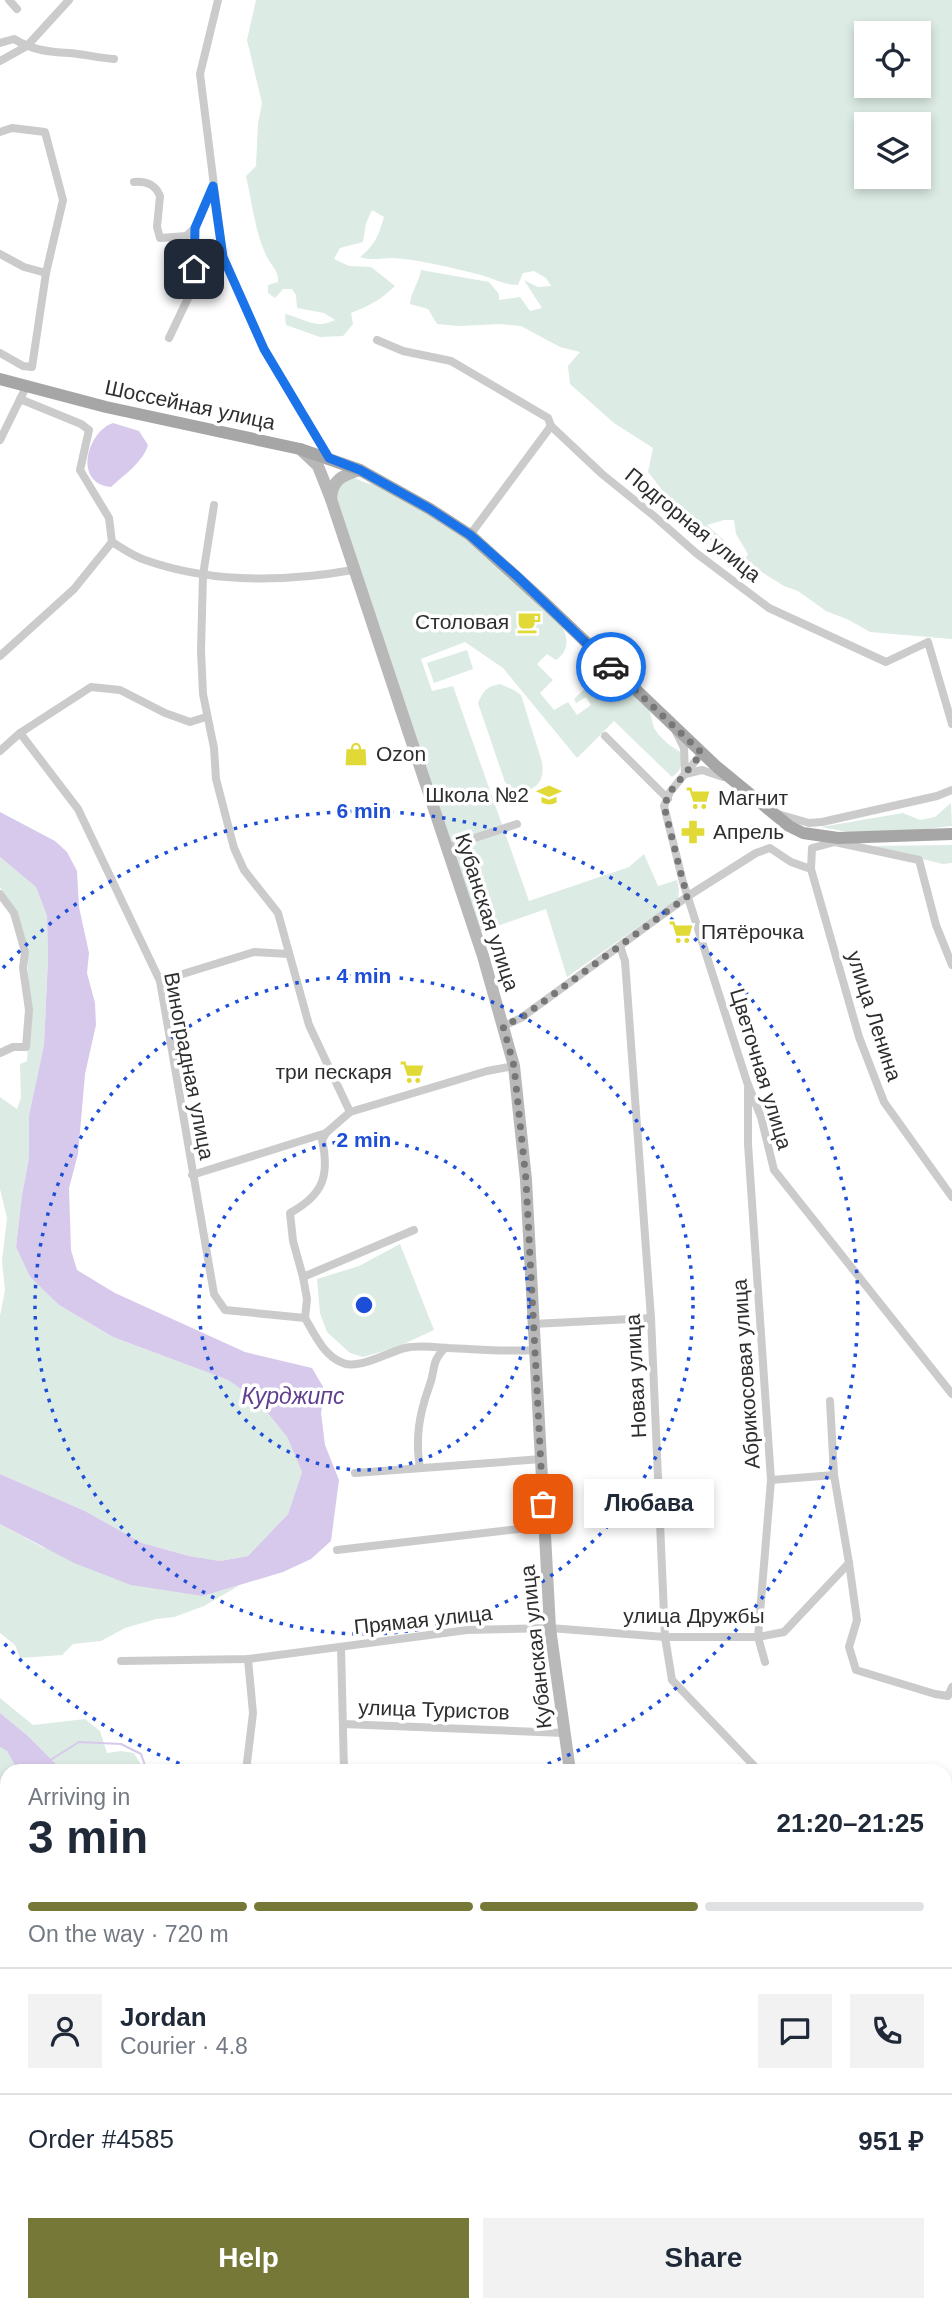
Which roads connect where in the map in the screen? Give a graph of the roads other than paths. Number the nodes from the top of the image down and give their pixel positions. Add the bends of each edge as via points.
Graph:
1 (9, 0) edge
2 (69, 0) edge
3 (218, 0) edge
4 (17, 9) dead end
5 (0, 43) edge
6 (27, 46) junction
7 (114, 60) dead end
8 (0, 61) edge
9 (0, 132) edge
10 (134, 182) dead end
11 (213, 186) junction
12 (195, 228) junction
13 (0, 254) edge
14 (46, 273) junction
15 (169, 338) dead end
16 (377, 340) dead end
17 (0, 353) edge
18 (0, 379) edge
19 (27, 386) junction
20 (20, 399) junction
21 (551, 426) junction
22 (0, 440) edge
23 (300, 449) junction
24 (329, 458) junction
25 (360, 470) junction
26 (331, 499) junction
27 (214, 505) dead end
28 (470, 535) junction
29 (112, 542) junction
30 (353, 570) junction
31 (203, 576) junction
32 (0, 656) edge
33 (206, 716) junction
34 (952, 724) edge
35 (672, 726) junction
36 (20, 733) junction
37 (605, 737) dead end
38 (0, 751) edge
39 (702, 753) junction
40 (685, 774) junction
41 (735, 784) junction
42 (952, 790) edge
43 (668, 799) junction
44 (772, 813) junction
45 (517, 824) dead end
46 (952, 834) edge
47 (445, 848) junction
48 (811, 869) junction
49 (0, 894) edge
50 (688, 896) junction
51 (620, 946) junction
52 (289, 954) junction
53 (952, 965) edge
54 (160, 981) junction
55 (503, 1026) junction
56 (0, 1053) edge
57 (514, 1066) junction
58 (747, 1082) junction
59 (350, 1112) junction
60 (326, 1133) junction
61 (192, 1175) junction
62 (952, 1198) edge
63 (414, 1230) dead end
64 (303, 1278) junction
65 (306, 1318) junction
66 (651, 1318) junction
67 (533, 1324) junction
68 (445, 1348) junction
69 (534, 1350) junction
70 (952, 1394) edge
71 (830, 1401) dead end
72 (542, 1459) junction
73 (420, 1468) junction
74 (355, 1473) dead end
75 (834, 1475) junction
76 (771, 1480) junction
77 (544, 1526) junction
78 (337, 1549) dead end
79 (849, 1563) junction
80 (550, 1628) junction
81 (665, 1637) junction
82 (758, 1637) junction
83 (341, 1647) junction
84 (248, 1659) junction
85 (121, 1661) dead end
86 (765, 1662) dead end
87 (950, 1692) edge
88 (343, 1724) junction
89 (564, 1733) junction
90 (247, 1764) edge
91 (344, 1764) edge
92 (569, 1764) edge
93 (753, 1764) edge

1 - 4 street
2 - 6 street
3 - 11 street via 201,74
5 - 6 street via 14,39
6 - 7 street
6 - 8 street
9 - 14 street via 12,128 45,132 63,200
10 - 12 street via 152,185 160,196 160,238 186,236
11 - 12 street
11 - 24 street via 223,257 264,349
12 - 15 street via 192,286
13 - 14 street
14 - 17 street via 32,366
16 - 21 street, Подгорная улица via 451,361 548,418
18 - 19 main road, Шоссейная улица
19 - 20 street
19 - 23 main road, Шоссейная улица
20 - 22 street
20 - 29 street via 89,430 80,470 109,518
21 - 28 street
21 - 34 street, Подгорная улица via 696,553 769,608 886,662 928,642
23 - 24 main road, Шоссейная улица
23 - 26 main road via 318,466
24 - 25 main road, Шоссейная улица
24 - 26 main road
25 - 26 main road via 340,477
25 - 28 main road, Шоссейная улица
26 - 30 main road, Кубанская улица
27 - 31 street
28 - 35 main road, Шоссейная улица
29 - 31 street via 143,560
29 - 32 street via 74,589
30 - 31 street via 259,579
30 - 47 main road, Кубанская улица
31 - 33 street via 201,652
33 - 36 street via 190,722 120,690 91,687
33 - 52 street via 234,848 244,870 278,913
35 - 39 main road, Шоссейная улица
35 - 40 street via 684,748
36 - 38 street
36 - 54 street, Виноградная улица via 78,808
37 - 43 street
39 - 40 street
39 - 41 main road, Шоссейная улица
40 - 41 street via 702,770
40 - 43 street
41 - 44 main road, Шоссейная улица
42 - 44 street via 809,823
43 - 50 street, Цветочная улица via 664,806
44 - 46 main road, Шоссейная улица via 803,833 838,838
45 - 47 street
47 - 55 main road, Кубанская улица
48 - 50 street via 770,848
48 - 53 street via 812,848 835,842 919,860
48 - 62 street, улица Ленина via 859,1037 884,1102
49 - 56 street via 14,913 25,952 29,1010 26,1047
50 - 51 street
50 - 58 street, Цветочная улица
51 - 55 street via 521,1018
51 - 66 street, Новая улица via 625,961
52 - 54 street via 254,952
52 - 59 street via 309,1025
54 - 61 street, Виноградная улица
55 - 57 main road, Кубанская улица
57 - 59 street
57 - 67 main road, Кубанская улица via 526,1180
58 - 70 street, Цветочная улица via 774,1170
58 - 76 street, Абрикосовая улица
59 - 60 street
60 - 61 street
60 - 64 street via 321,1186 307,1203 290,1213
61 - 65 street, Виноградная улица via 214,1294 225,1310
63 - 64 street
64 - 65 street
65 - 68 street via 320,1345 344,1364 359,1364 405,1348
66 - 67 street
66 - 81 street, Новая улица
67 - 69 main road, Кубанская улица
68 - 69 street
68 - 73 street via 436,1357 423,1401 416,1447
69 - 72 main road, Кубанская улица
71 - 75 street
72 - 73 street
72 - 77 main road, Кубанская улица
73 - 74 street
75 - 76 street
75 - 79 street
76 - 82 street, Абрикосовая улица
77 - 78 street
77 - 80 main road, Кубанская улица
79 - 82 street, улица Дружбы via 784,1632
79 - 87 street via 856,1620 849,1647 856,1670
80 - 81 street, улица Дружбы
80 - 83 street, Прямая улица via 467,1630
80 - 89 main road, Кубанская улица
81 - 82 street, улица Дружбы
81 - 93 street, Новая улица via 672,1680
82 - 86 street, Абрикосовая улица
83 - 84 street, Прямая улица
83 - 88 street, Прямая улица
84 - 85 street, Прямая улица
84 - 90 street via 253,1713
88 - 89 street, улица Туристов
88 - 91 street, Прямая улица
89 - 92 main road, Кубанская улица

